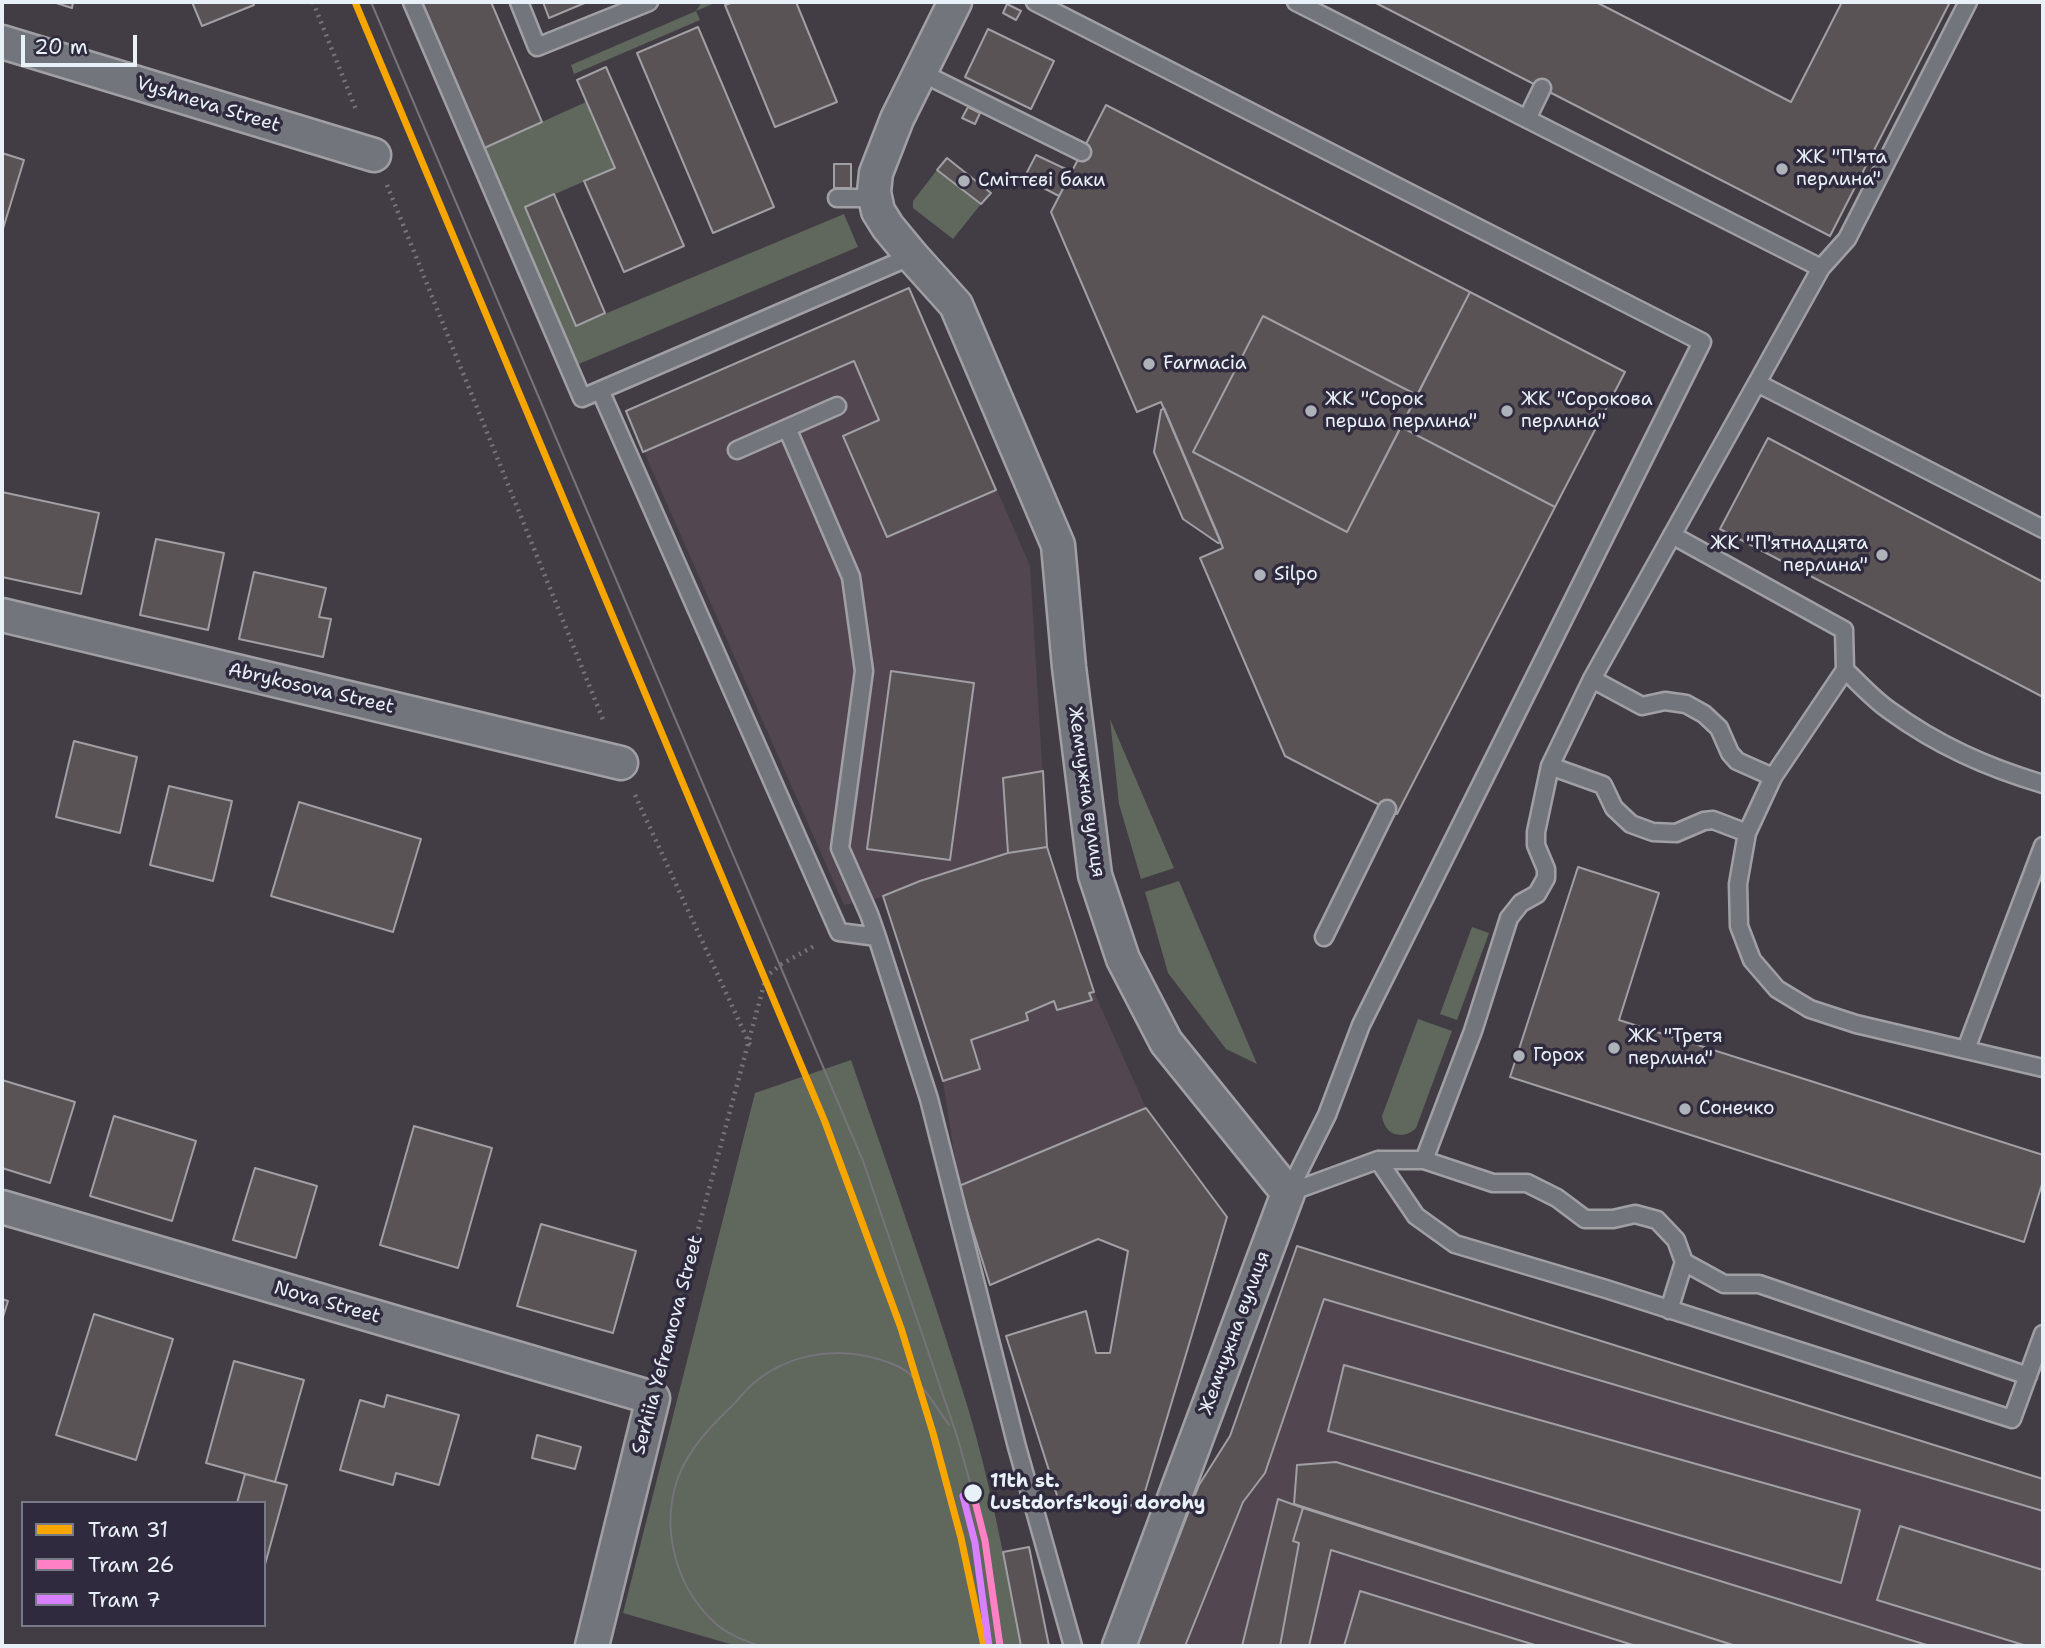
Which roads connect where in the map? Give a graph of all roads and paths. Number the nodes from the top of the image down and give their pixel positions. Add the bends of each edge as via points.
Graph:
1 (313, 2) edge
2 (412, 2) edge
3 (519, 2) edge
4 (649, 2) edge
5 (956, 2) edge
6 (1035, 2) edge
7 (1296, 2) edge
8 (1968, 2) edge
9 (2, 42) edge
10 (920, 72) junction
11 (1542, 88) dead end
12 (1527, 119) junction
13 (1082, 152) dead end
14 (374, 155) junction
15 (837, 198) dead end
16 (875, 198) junction
17 (916, 261) junction
18 (1821, 268) junction
19 (1756, 383) junction
20 (602, 396) junction
21 (837, 406) dead end
22 (787, 428) junction
23 (737, 450) dead end
24 (2043, 529) edge
25 (1672, 535) junction
26 (2, 615) edge
27 (1845, 670) junction
28 (1592, 679) junction
29 (621, 763) junction
30 (1550, 766) junction
31 (1773, 777) junction
32 (2043, 784) edge
33 (1387, 809) dead end
34 (1747, 833) junction
35 (2043, 846) edge
36 (839, 932) junction
37 (877, 937) junction
38 (1324, 937) dead end
39 (750, 1045) junction
40 (1966, 1049) junction
41 (2043, 1068) edge
42 (1378, 1160) junction
43 (1424, 1160) junction
44 (1288, 1193) junction
45 (2, 1208) edge
46 (1684, 1262) junction
47 (1669, 1310) junction
48 (2043, 1334) edge
49 (2028, 1376) junction
50 (653, 1398) junction
51 (592, 1646) edge
52 (1073, 1646) edge
53 (1119, 1646) edge

1 - 14 path
2 - 20 lane via 582,398
3 - 4 lane via 537,47
5 - 10 street
6 - 44 lane via 1702,342 1362,1025 1327,1115
7 - 12 lane
8 - 18 lane via 1847,239
9 - 14 street, Vyshneva Street
10 - 13 lane
10 - 16 street via 876,173
11 - 12 lane
12 - 18 lane
14 - 29 path
15 - 16 lane
16 - 17 street, Жемчужна вулиця via 888,227
17 - 20 lane
17 - 44 street, Жемчужна вулиця via 956,304 1058,545 1095,875 1123,959 1166,1042
18 - 19 lane
19 - 24 lane
19 - 25 lane
20 - 36 lane
21 - 22 lane
22 - 23 lane
22 - 37 lane via 851,577 864,671 839,848
25 - 27 lane via 1844,630
25 - 28 lane
26 - 29 street, Abrykosova Street
27 - 31 lane
27 - 32 lane via 1887,709 1934,739 1994,769
28 - 30 lane
28 - 31 lane via 1642,706 1665,701 1686,704 1719,728 1737,761
29 - 39 path
30 - 34 lane via 1603,785 1614,808 1631,824 1653,832 1676,833 1713,820
30 - 43 lane via 1536,832 1546,878 1537,894 1521,903 1509,918
31 - 34 lane
33 - 38 lane
34 - 40 lane via 1738,884 1739,926 1752,960 1777,989 1810,1009 1856,1024
35 - 40 lane
36 - 37 lane
36 - 39 path, Serhiia Yefremova Street via 766,977
37 - 52 lane via 929,1099 1024,1474
39 - 50 path, Serhiia Yefremova Street
40 - 41 lane
42 - 43 lane
42 - 44 lane
42 - 47 lane via 1416,1216 1455,1244
43 - 46 lane via 1493,1183 1527,1183 1585,1219 1635,1214 1657,1220 1676,1240
44 - 53 street, Жемчужна вулиця
45 - 50 street, Nova Street
46 - 47 lane
46 - 49 lane via 1724,1283 1759,1284
47 - 49 lane via 2012,1419
48 - 49 lane
50 - 51 street, Serhiia Yefremova Street

